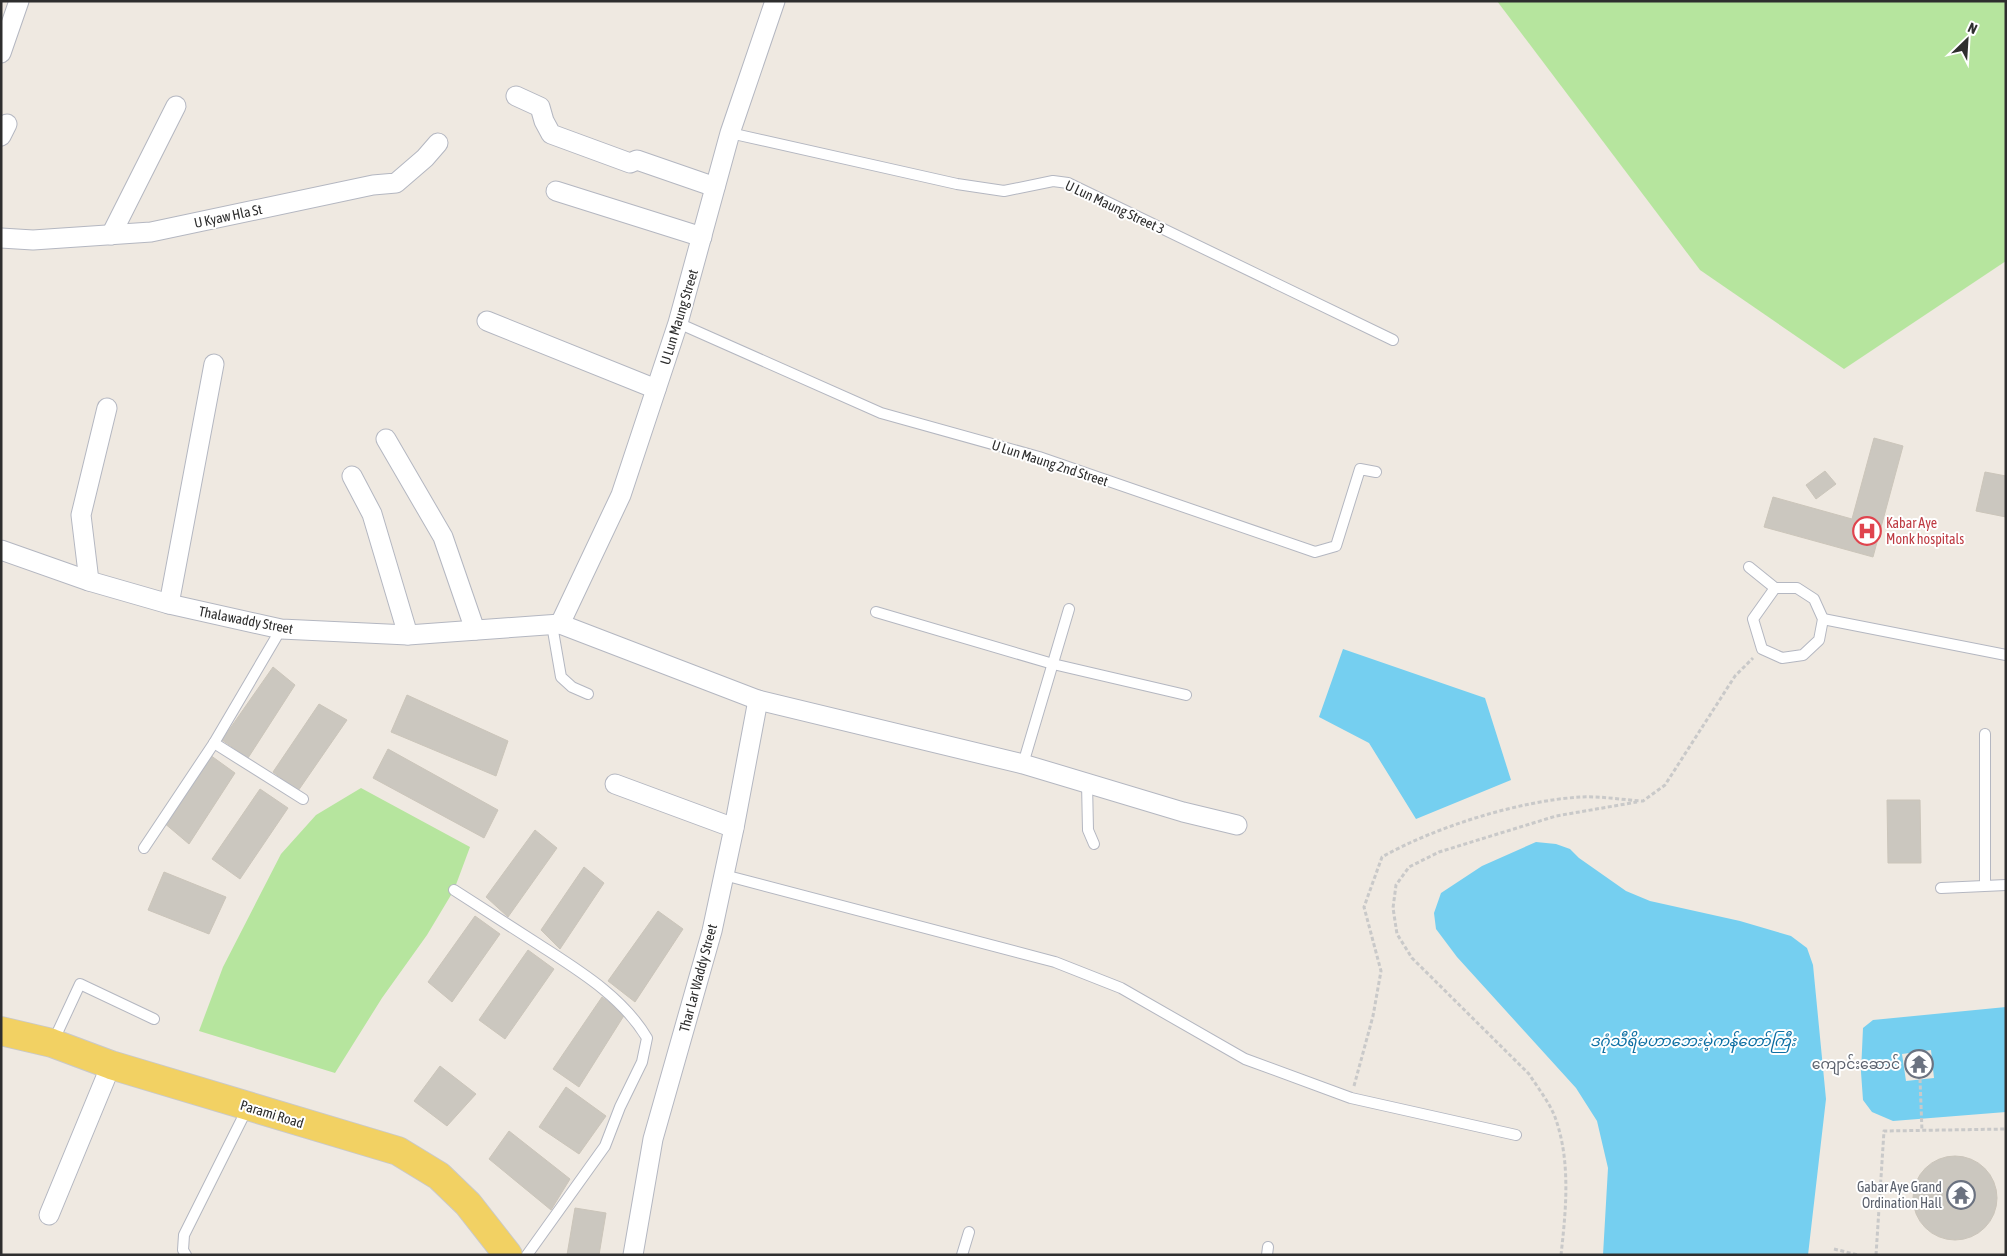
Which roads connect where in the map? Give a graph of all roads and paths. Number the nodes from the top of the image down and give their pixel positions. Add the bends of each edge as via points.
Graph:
1 (19, 1) edge
2 (775, 1) edge
3 (1, 53) edge
4 (516, 96) dead end
5 (176, 106) dead end
6 (730, 134) junction
7 (438, 143) dead end
8 (715, 187) junction
9 (556, 191) dead end
10 (111, 235) junction
11 (702, 237) junction
12 (1, 238) edge
13 (487, 321) dead end
14 (678, 323) junction
15 (1393, 340) dead end
16 (214, 364) dead end
17 (656, 389) junction
18 (107, 408) dead end
19 (386, 439) dead end
20 (1376, 472) dead end
21 (352, 476) dead end
22 (1, 550) edge
23 (1749, 567) dead end
24 (89, 581) junction
25 (1776, 588) junction
26 (169, 604) junction
27 (1069, 609) dead end
28 (876, 612) dead end
29 (1822, 619) junction
30 (556, 625) junction
31 (281, 629) junction
32 (475, 630) junction
33 (408, 635) junction
34 (1762, 649) junction
35 (2006, 655) edge
36 (1053, 664) junction
37 (588, 694) dead end
38 (1186, 695) dead end
39 (758, 700) junction
40 (1985, 734) dead end
41 (214, 743) junction
42 (1023, 764) junction
43 (1087, 783) junction
44 (615, 784) dead end
45 (303, 800) dead end
46 (1643, 801) junction
47 (1237, 825) dead end
48 (734, 828) junction
49 (1094, 844) dead end
50 (144, 848) dead end
51 (724, 875) junction
52 (1985, 885) junction
53 (2006, 885) edge
54 (1941, 888) dead end
55 (454, 890) dead end
56 (154, 1019) dead end
57 (1, 1031) edge
58 (52, 1043) junction
59 (112, 1065) junction
60 (1920, 1079) dead end
61 (1351, 1098) junction
62 (249, 1106) junction
63 (2006, 1129) edge
64 (1922, 1130) junction
65 (1516, 1135) dead end
66 (49, 1215) dead end
67 (969, 1232) dead end
68 (1834, 1249) dead end
69 (186, 1255) edge
70 (508, 1255) edge
71 (528, 1255) edge
72 (633, 1255) edge
73 (962, 1255) edge
74 (1561, 1255) edge
75 (1858, 1255) edge
76 (1876, 1255) edge

1 - 3 street
2 - 6 street, U Lun Maung Street
4 - 8 street via 540,107 551,134 630,163 637,160
5 - 10 street
6 - 8 street, U Lun Maung Street
6 - 15 lane, U Lun Maung Street 3 via 967,186 1004,191 1053,181 1068,183
7 - 10 street, U Kyaw Hla St via 396,183 373,185 151,232
8 - 11 street, U Lun Maung Street
9 - 11 street
10 - 12 street, U Kyaw Hla St via 33,240
11 - 14 street, U Lun Maung Street
13 - 17 street
14 - 17 street, U Lun Maung Street
14 - 20 lane, U Lun Maung 2nd Street via 881,413 1039,457 1315,552 1336,546 1360,469
16 - 26 street
17 - 30 street, U Lun Maung Street via 621,495
18 - 24 street via 81,515
19 - 32 street via 443,537
21 - 33 street via 372,514
22 - 24 street, Thalawaddy Street
23 - 25 lane
24 - 26 street, Thalawaddy Street
25 - 29 lane via 1796,588 1814,599
25 - 34 lane via 1753,619
26 - 31 street, Thalawaddy Street
27 - 36 lane
28 - 36 lane
29 - 34 lane via 1818,640 1803,655 1782,658
29 - 35 lane
30 - 32 street, Thalawaddy Street
30 - 37 lane via 561,677 572,687
30 - 39 street
31 - 33 street, Thalawaddy Street
31 - 41 lane
32 - 33 street, Thalawaddy Street
34 - 46 path via 1735,676 1664,785
36 - 38 lane
36 - 42 lane
39 - 42 street
39 - 48 street, Thar Lar Waddy Street
40 - 52 lane
41 - 45 lane
41 - 50 lane
42 - 43 street
43 - 47 street
43 - 49 lane via 1088,830
44 - 48 street
46 - 61 path via 1584,796 1547,800 1449,828 1409,842 1382,857 1364,907 1380,971 1373,1016
46 - 74 path via 1556,816 1439,852 1409,867 1396,886 1393,908 1397,934 1412,958 1529,1074 1554,1116 1566,1176
48 - 51 street, Thar Lar Waddy Street
51 - 61 lane via 1055,962 1121,988 1245,1059
51 - 72 street, Thar Lar Waddy Street via 712,932 653,1139
52 - 53 lane
52 - 54 lane
55 - 71 lane via 608,993 628,1011 647,1038 642,1062 605,1146
56 - 58 lane via 80,984
57 - 58 main road, Parami Road
58 - 59 main road, Parami Road
59 - 62 main road, Parami Road
59 - 66 street
60 - 64 path
61 - 65 lane
62 - 69 lane via 184,1235
62 - 70 main road, Parami Road via 398,1152 439,1176 468,1204
63 - 64 path
64 - 76 path via 1884,1131
67 - 73 lane
68 - 75 path

